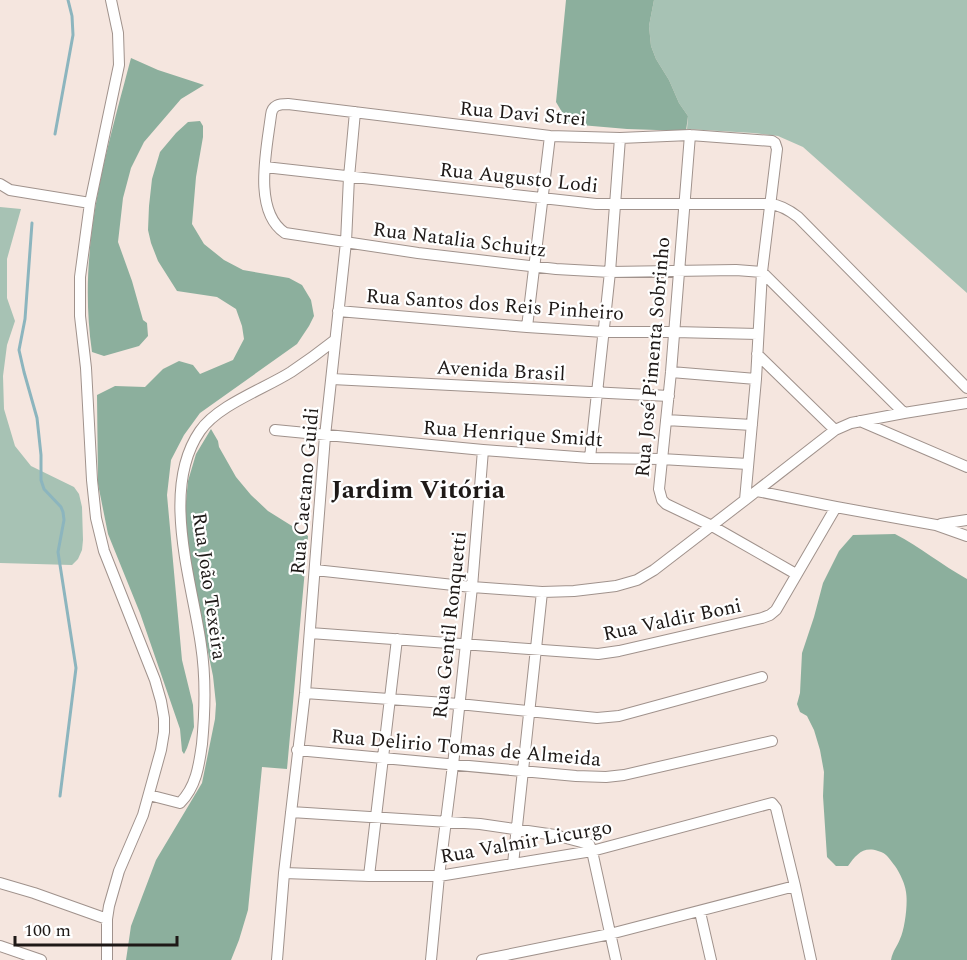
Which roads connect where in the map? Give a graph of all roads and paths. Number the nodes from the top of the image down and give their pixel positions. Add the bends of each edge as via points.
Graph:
1 (111, 0) edge
2 (273, 108) joint
3 (355, 112) junction
4 (690, 135) junction
5 (550, 136) junction
6 (620, 138) junction
7 (265, 167) junction
8 (349, 177) junction
9 (0, 184) edge
10 (543, 198) junction
11 (90, 203) junction
12 (684, 204) junction
13 (770, 204) junction
14 (616, 205) junction
15 (346, 242) junction
16 (535, 267) junction
17 (678, 270) junction
18 (610, 272) junction
19 (762, 272) junction
20 (338, 311) junction
21 (527, 327) junction
22 (604, 332) junction
23 (674, 332) junction
24 (758, 334) junction
25 (335, 340) junction
26 (757, 354) junction
27 (671, 372) junction
28 (332, 379) junction
29 (756, 379) junction
30 (967, 388) edge
31 (596, 393) junction
32 (669, 396) junction
33 (967, 404) edge
34 (904, 413) junction
35 (666, 420) junction
36 (860, 421) junction
37 (752, 425) junction
38 (275, 430) dead end
39 (835, 430) junction
40 (325, 436) junction
41 (483, 450) junction
42 (590, 458) junction
43 (661, 459) junction
44 (748, 464) junction
45 (967, 466) edge
46 (757, 491) junction
47 (745, 500) junction
48 (836, 507) junction
49 (967, 520) edge
50 (936, 525) junction
51 (712, 526) junction
52 (967, 536) edge
53 (315, 570) junction
54 (796, 574) junction
55 (472, 588) junction
56 (542, 592) junction
57 (310, 633) junction
58 (397, 639) junction
59 (465, 645) junction
60 (536, 651) junction
61 (762, 677) dead end
62 (305, 693) junction
63 (390, 699) junction
64 (459, 704) junction
65 (529, 711) junction
66 (772, 741) dead end
67 (297, 750) junction
68 (383, 758) junction
69 (453, 765) junction
70 (523, 772) junction
71 (149, 795) junction
72 (291, 812) junction
73 (376, 817) junction
74 (446, 820) junction
75 (516, 828) junction
76 (592, 850) junction
77 (513, 864) junction
78 (284, 873) junction
79 (369, 876) junction
80 (439, 876) junction
81 (0, 883) edge
82 (795, 886) junction
83 (700, 912) junction
84 (107, 919) junction
85 (610, 934) junction
86 (0, 946) edge
87 (41, 960) edge
88 (107, 960) edge
89 (277, 960) edge
90 (431, 960) edge
91 (482, 960) edge
92 (616, 960) edge
93 (711, 960) edge
94 (811, 960) edge

1 - 11 street via 119,64
2 - 3 street, Rua Davi Strei via 288,104
2 - 7 street, Rua Natalia Schuitz
3 - 5 street, Rua Davi Strei
3 - 8 street, Rua Caetano Guidi
4 - 6 street, Rua Davi Strei
4 - 12 street, Rua José Pimenta Sobrinho
4 - 13 street, Rua Davi Strei via 775,143
5 - 6 street, Rua Davi Strei
5 - 10 street
6 - 14 street
7 - 8 street, Rua Augusto Lodi
7 - 15 street, Rua Natalia Schuitz via 266,202 277,226 291,234
8 - 10 street, Rua Augusto Lodi
8 - 15 street, Rua Caetano Guidi
9 - 11 street via 10,190
10 - 14 street, Rua Augusto Lodi
10 - 16 street
11 - 71 street via 80,298 93,496 104,551 161,701 162,750
12 - 13 street, Rua Augusto Lodi
12 - 14 street, Rua Augusto Lodi
12 - 17 street, Rua José Pimenta Sobrinho
13 - 19 street
13 - 30 street via 788,209 798,217
14 - 18 street
15 - 16 street, Rua Natalia Schuitz
15 - 20 street, Rua Caetano Guidi
16 - 18 street, Rua Natalia Schuitz
16 - 21 street
17 - 18 street, Rua Natalia Schuitz
17 - 19 street, Rua Natalia Schuitz
17 - 23 street, Rua José Pimenta Sobrinho
18 - 22 street
19 - 24 street
19 - 34 street
20 - 21 street, Rua Santos dos Reis Pinheiro
20 - 25 street, Rua Caetano Guidi
21 - 22 street, Rua Santos dos Reis Pinheiro
22 - 23 street, Rua Santos dos Reis Pinheiro
22 - 31 street
23 - 24 street, Rua Santos dos Reis Pinheiro
23 - 27 street, Rua José Pimenta Sobrinho
24 - 26 street
25 - 28 street, Rua Caetano Guidi
25 - 71 street, Rua João Texeira via 292,372 216,415 193,442 185,464 180,506 203,668 205,700 200,757 194,782 180,803
26 - 29 street
26 - 39 street
27 - 29 street
27 - 32 street, Rua José Pimenta Sobrinho
28 - 31 street, Avenida Brasil
28 - 40 street, Rua Caetano Guidi
29 - 37 street
31 - 32 street, Avenida Brasil
31 - 42 street
32 - 35 street, Rua José Pimenta Sobrinho
33 - 34 street
34 - 36 street
35 - 37 street
35 - 43 street, Rua José Pimenta Sobrinho
36 - 39 street
36 - 45 street
37 - 44 street
38 - 40 street, Rua Henrique Smidt
39 - 46 street
40 - 41 street, Rua Henrique Smidt
40 - 53 street, Rua Caetano Guidi
41 - 42 street, Rua Henrique Smidt
41 - 55 street, Rua Gentil Ronquetti
42 - 43 street, Rua Henrique Smidt
43 - 44 street, Rua Henrique Smidt
43 - 51 street, Rua José Pimenta Sobrinho via 662,500
44 - 47 street
46 - 47 street
46 - 48 street
47 - 51 street
48 - 50 street
48 - 54 street, Rua Valdir Boni
49 - 50 street
50 - 52 street
51 - 54 street, Rua José Pimenta Sobrinho
51 - 56 street via 637,580 616,586
53 - 55 street
53 - 57 street, Rua Caetano Guidi
54 - 60 street, Rua Valdir Boni via 776,610 762,618 607,653
55 - 56 street
55 - 59 street, Rua Gentil Ronquetti
56 - 60 street
57 - 58 street, Rua Valdir Boni
57 - 62 street, Rua Caetano Guidi
58 - 59 street, Rua Valdir Boni
58 - 63 street
59 - 60 street, Rua Valdir Boni
59 - 64 street, Rua Gentil Ronquetti
60 - 65 street
61 - 65 street via 611,717
62 - 63 street
62 - 67 street, Rua Caetano Guidi
63 - 64 street
63 - 68 street
64 - 65 street
64 - 69 street, Rua Gentil Ronquetti
65 - 70 street
66 - 70 street, Rua Delirio Tomas de Almeida via 624,776 591,778
67 - 68 street, Rua Delirio Tomas de Almeida
67 - 72 street, Rua Caetano Guidi
68 - 69 street, Rua Delirio Tomas de Almeida
68 - 73 street
69 - 70 street, Rua Delirio Tomas de Almeida
69 - 74 street, Rua Gentil Ronquetti
70 - 75 street
71 - 84 street via 119,871
72 - 73 street
72 - 78 street, Rua Caetano Guidi
73 - 74 street
73 - 79 street
74 - 75 street
74 - 80 street, Rua Gentil Ronquetti
75 - 76 street via 581,841
75 - 77 street
76 - 77 street, Rua Valmir Licurgo
76 - 82 street, Rua Valmir Licurgo via 774,804
76 - 85 street
77 - 80 street, Rua Valmir Licurgo
78 - 79 street, Rua Valmir Licurgo
78 - 89 street, Rua Caetano Guidi
79 - 80 street, Rua Valmir Licurgo
80 - 90 street, Rua Gentil Ronquetti
81 - 84 street
82 - 83 street
82 - 94 street
83 - 85 street
83 - 93 street
84 - 88 street
85 - 91 street
85 - 92 street
86 - 87 street

